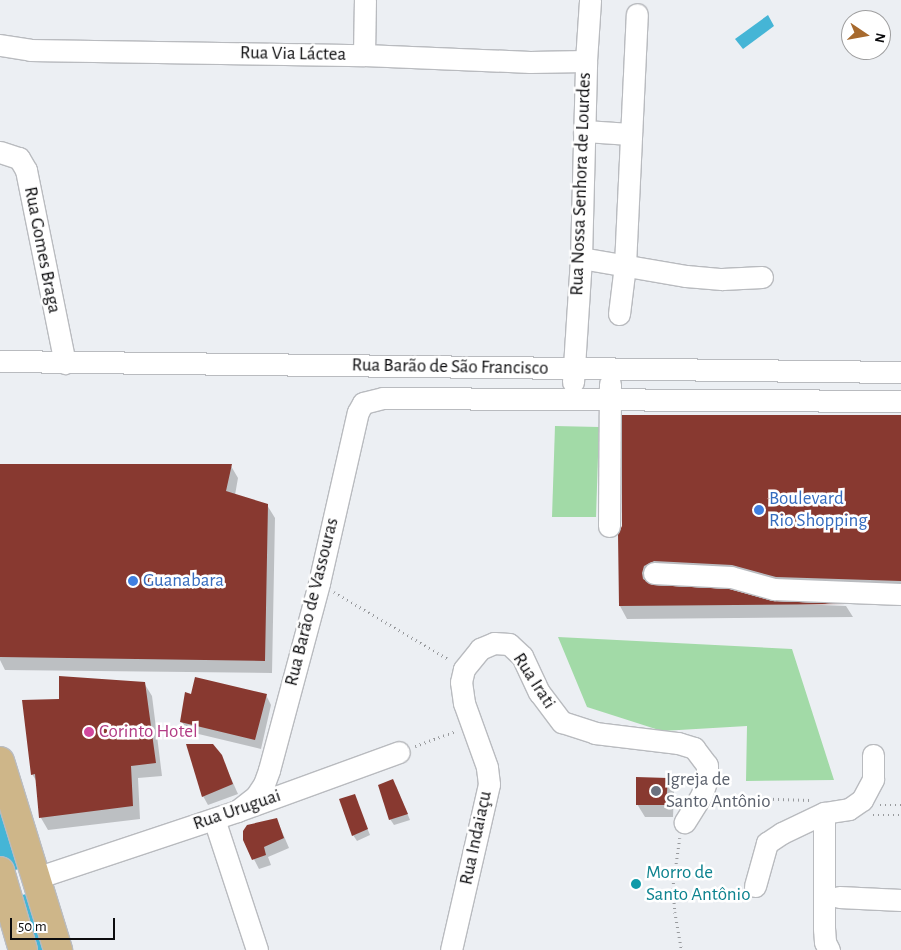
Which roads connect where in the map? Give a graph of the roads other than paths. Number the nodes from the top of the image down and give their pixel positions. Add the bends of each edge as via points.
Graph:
1 (366, 0) edge
2 (590, 0) edge
3 (636, 14) dead end
4 (0, 45) edge
5 (364, 55) junction
6 (586, 60) junction
7 (584, 131) junction
8 (631, 134) junction
9 (0, 152) edge
10 (581, 258) junction
11 (624, 265) junction
12 (762, 278) dead end
13 (619, 314) dead end
14 (0, 361) edge
15 (65, 363) junction
16 (345, 366) junction
17 (382, 367) junction
18 (573, 369) junction
19 (611, 369) junction
20 (901, 372) edge
21 (535, 399) junction
22 (610, 399) junction
23 (901, 400) edge
24 (373, 401) junction
25 (609, 526) dead end
26 (654, 573) dead end
27 (901, 594) edge
28 (464, 669) joint
29 (399, 752) road end
30 (873, 755) dead end
31 (0, 761) edge
32 (818, 806) junction
33 (237, 811) junction
34 (214, 819) junction
35 (685, 822) road end
36 (36, 878) junction
37 (2, 884) edge
38 (755, 886) dead end
39 (839, 897) dead end
40 (901, 900) edge
41 (23, 950) edge
42 (58, 950) edge
43 (257, 950) edge
44 (451, 950) edge
45 (829, 950) edge

1 - 5 street
2 - 6 street, Rua Nossa Senhora de Lourdes
3 - 8 street
4 - 5 street, Rua Via Láctea via 30,50
5 - 6 street, Rua Via Láctea via 530,62
6 - 7 street, Rua Nossa Senhora de Lourdes
7 - 8 street
7 - 10 street, Rua Nossa Senhora de Lourdes
8 - 11 street
9 - 15 street, Rua Gomes Braga via 19,158 26,170
10 - 11 street
10 - 18 street, Rua Nossa Senhora de Lourdes
11 - 12 street via 686,276
11 - 13 street
14 - 15 street, Rua Barão de São Francisco
15 - 16 street, Rua Barão de São Francisco
16 - 17 street, Rua Barão de São Francisco
16 - 24 street via 361,381
17 - 18 street, Rua Barão de São Francisco
17 - 24 street
18 - 19 street, Rua Barão de São Francisco
18 - 21 street via 571,386
19 - 20 street, Rua Barão de São Francisco
19 - 22 street
21 - 22 street, Rua Barão de São Francisco
21 - 24 street, Rua Barão de São Francisco
22 - 23 street, Rua Barão de São Francisco
22 - 25 street
24 - 33 street, Rua Barão de Vassouras via 358,412 318,583 264,784 256,796
26 - 27 street via 731,577 774,589
28 - 35 street, Rua Irati via 480,649 494,643 509,644 522,656 539,692 562,722 595,733 678,743 694,748 707,765 707,780
28 - 44 street, Rua Indaiaçu via 461,682 464,703 489,784
29 - 33 street, Rua Uruguai
30 - 32 street via 873,779 858,804 849,809
31 - 36 main road
32 - 38 street via 767,843
32 - 45 street via 824,929
33 - 34 street, Rua Uruguai
34 - 36 street, Rua Uruguai
34 - 43 street
36 - 37 main road, Rua Uruguai
36 - 42 main road
37 - 41 main road
39 - 40 street

